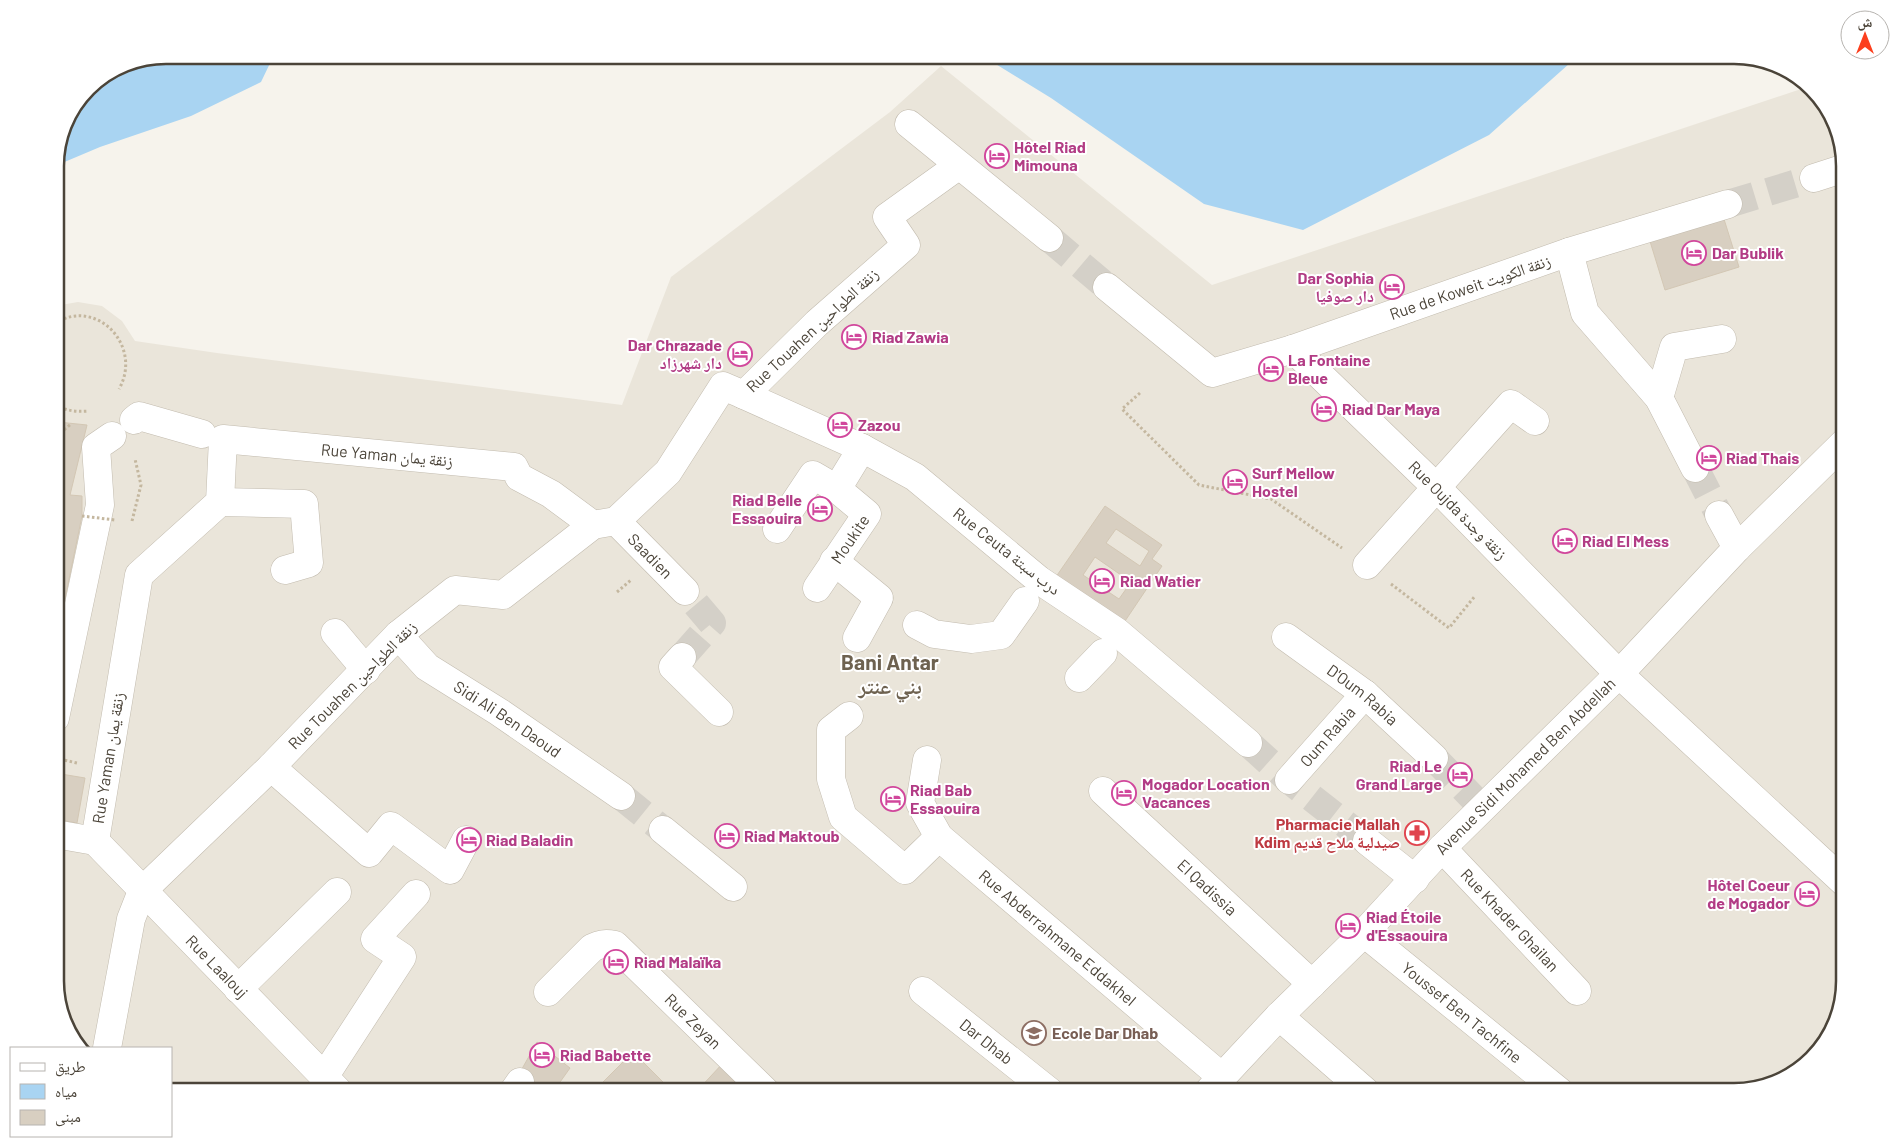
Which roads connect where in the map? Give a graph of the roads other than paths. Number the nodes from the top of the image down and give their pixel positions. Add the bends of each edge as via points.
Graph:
1 (909, 124) dead end
2 (958, 166) junction
3 (1836, 171) edge
4 (1814, 178) tunnel mouth
5 (1728, 204) tunnel mouth
6 (1049, 238) tunnel mouth
7 (1569, 252) junction
8 (1107, 287) tunnel mouth
9 (1722, 339) dead end
10 (1293, 349) junction
11 (744, 395) junction
12 (1659, 398) junction
13 (134, 420) dead end
14 (1535, 421) dead end
15 (112, 436) dead end
16 (213, 437) junction
17 (862, 448) junction
18 (1836, 451) edge
19 (1695, 468) tunnel mouth
20 (1436, 486) junction
21 (837, 489) junction
22 (220, 502) junction
23 (1719, 515) tunnel mouth
24 (604, 523) junction
25 (777, 529) dead end
26 (1737, 548) junction
27 (834, 561) junction
28 (1366, 566) road end
29 (285, 570) dead end
30 (817, 588) dead end
31 (685, 591) tunnel mouth
32 (1026, 601) dead end
33 (917, 624) dead end
34 (335, 633) dead end
35 (398, 635) junction
36 (1286, 637) dead end
37 (857, 638) dead end
38 (1103, 653) dead end
39 (682, 657) tunnel mouth
40 (366, 670) junction
41 (1619, 674) junction
42 (64, 675) edge
43 (1078, 678) dead end
44 (1364, 694) junction
45 (719, 712) dead end
46 (849, 716) dead end
47 (1248, 743) tunnel mouth
48 (1434, 758) tunnel mouth
49 (927, 760) dead end
50 (271, 767) junction
51 (1289, 780) dead end
52 (1103, 791) dead end
53 (621, 796) tunnel mouth
54 (663, 830) tunnel mouth
55 (64, 836) edge
56 (939, 837) junction
57 (466, 840) dead end
58 (95, 842) junction
59 (1367, 842) tunnel mouth
60 (1442, 848) junction
61 (1836, 875) edge
62 (1415, 880) junction
63 (733, 887) dead end
64 (142, 891) junction
65 (337, 892) dead end
66 (416, 894) dead end
67 (1364, 933) junction
68 (1312, 984) junction
69 (238, 989) junction
70 (923, 991) dead end
71 (1578, 991) dead end
72 (548, 992) dead end
73 (1279, 1016) junction
74 (107, 1047) edge
75 (330, 1083) edge
76 (332, 1083) edge
77 (757, 1083) edge
78 (1039, 1083) edge
79 (1214, 1083) edge
80 (1216, 1083) edge
81 (1356, 1083) edge
82 (1549, 1083) edge

1 - 2 street
2 - 6 street
2 - 11 street, Rue Touahen زنقة الطواحين via 887,217 906,245 817,323
3 - 4 street
5 - 7 street, Rue de Koweit زنقة الكويت
7 - 10 street, Rue de Koweit زنقة الكويت
7 - 12 street via 1586,314
8 - 10 street, Rue de Koweit زنقة الكويت via 1212,372
9 - 12 street via 1674,347
10 - 20 street, Rue Oujda زنقة وجدة
11 - 17 street, Rue Ceuta درب سبتة
11 - 24 street, Rue Touahen زنقة الطواحين via 723,386 668,472
12 - 19 street
13 - 16 street via 139,416
14 - 20 street via 1511,404
15 - 42 street via 96,447 100,505
16 - 22 street
16 - 24 street, Rue Yaman زنقة يمان via 514,467 518,477
17 - 21 street
17 - 47 street, Rue Ceuta درب سبتة via 915,477 1039,580 1117,632
18 - 26 street, Avenue Sidi Mohamed Ben Abdellah
20 - 28 street
20 - 41 street, Rue Oujda زنقة وجدة
21 - 25 street via 813,475
21 - 27 street, Moukite via 867,514
22 - 29 street via 304,504 309,563
22 - 58 street, Rue Yaman زنقة يمان via 139,575
23 - 26 street
24 - 31 street, Saadien
24 - 35 street, Rue Touahen زنقة الطواحين via 502,595 455,590
26 - 41 street, Avenue Sidi Mohamed Ben Abdellah
27 - 30 street, Moukite
27 - 37 street via 879,598
32 - 33 street via 1001,635 971,639 934,634
34 - 40 street
35 - 40 street, Rue Touahen زنقة الطواحين
35 - 53 street, Sidi Ali Ben Daoud via 427,667
36 - 44 street, D'Oum Rabia
38 - 43 street
39 - 45 street via 673,667
40 - 50 street, Rue Touahen زنقة الطواحين
41 - 60 street, Avenue Sidi Mohamed Ben Abdellah via 1477,804
41 - 61 street, Rue Oujda زنقة وجدة
44 - 48 street, D'Oum Rabia
44 - 51 street, Oum Rabia
46 - 56 street via 831,730 831,780 843,817 905,870
49 - 56 street, Rue Abderrahmane Eddakhel via 920,803
50 - 57 street via 369,853 391,826 450,870
50 - 64 street, Rue Touahen زنقة الطواحين
52 - 68 street, El Qadissia
54 - 63 street
55 - 58 street
56 - 79 street, Rue Abderrahmane Eddakhel
58 - 64 street, Rue Laalouj
59 - 62 street
60 - 62 street, Avenue Sidi Mohamed Ben Abdellah
60 - 71 street, Rue Khader Ghailan
62 - 67 street, Avenue Sidi Mohamed Ben Abdellah
64 - 69 street, Rue Laalouj
64 - 74 street via 131,919
65 - 69 street
66 - 76 street via 375,938 402,957
67 - 68 street, Avenue Sidi Mohamed Ben Abdellah
67 - 82 street, Youssef Ben Tachfine
68 - 73 street, Avenue Sidi Mohamed Ben Abdellah
69 - 75 street, Rue Laalouj
70 - 78 street, Dar Dhab
72 - 77 street, Rue Zeyan via 592,948 599,944 615,945
73 - 80 street, Avenue Sidi Mohamed Ben Abdellah
73 - 81 street

